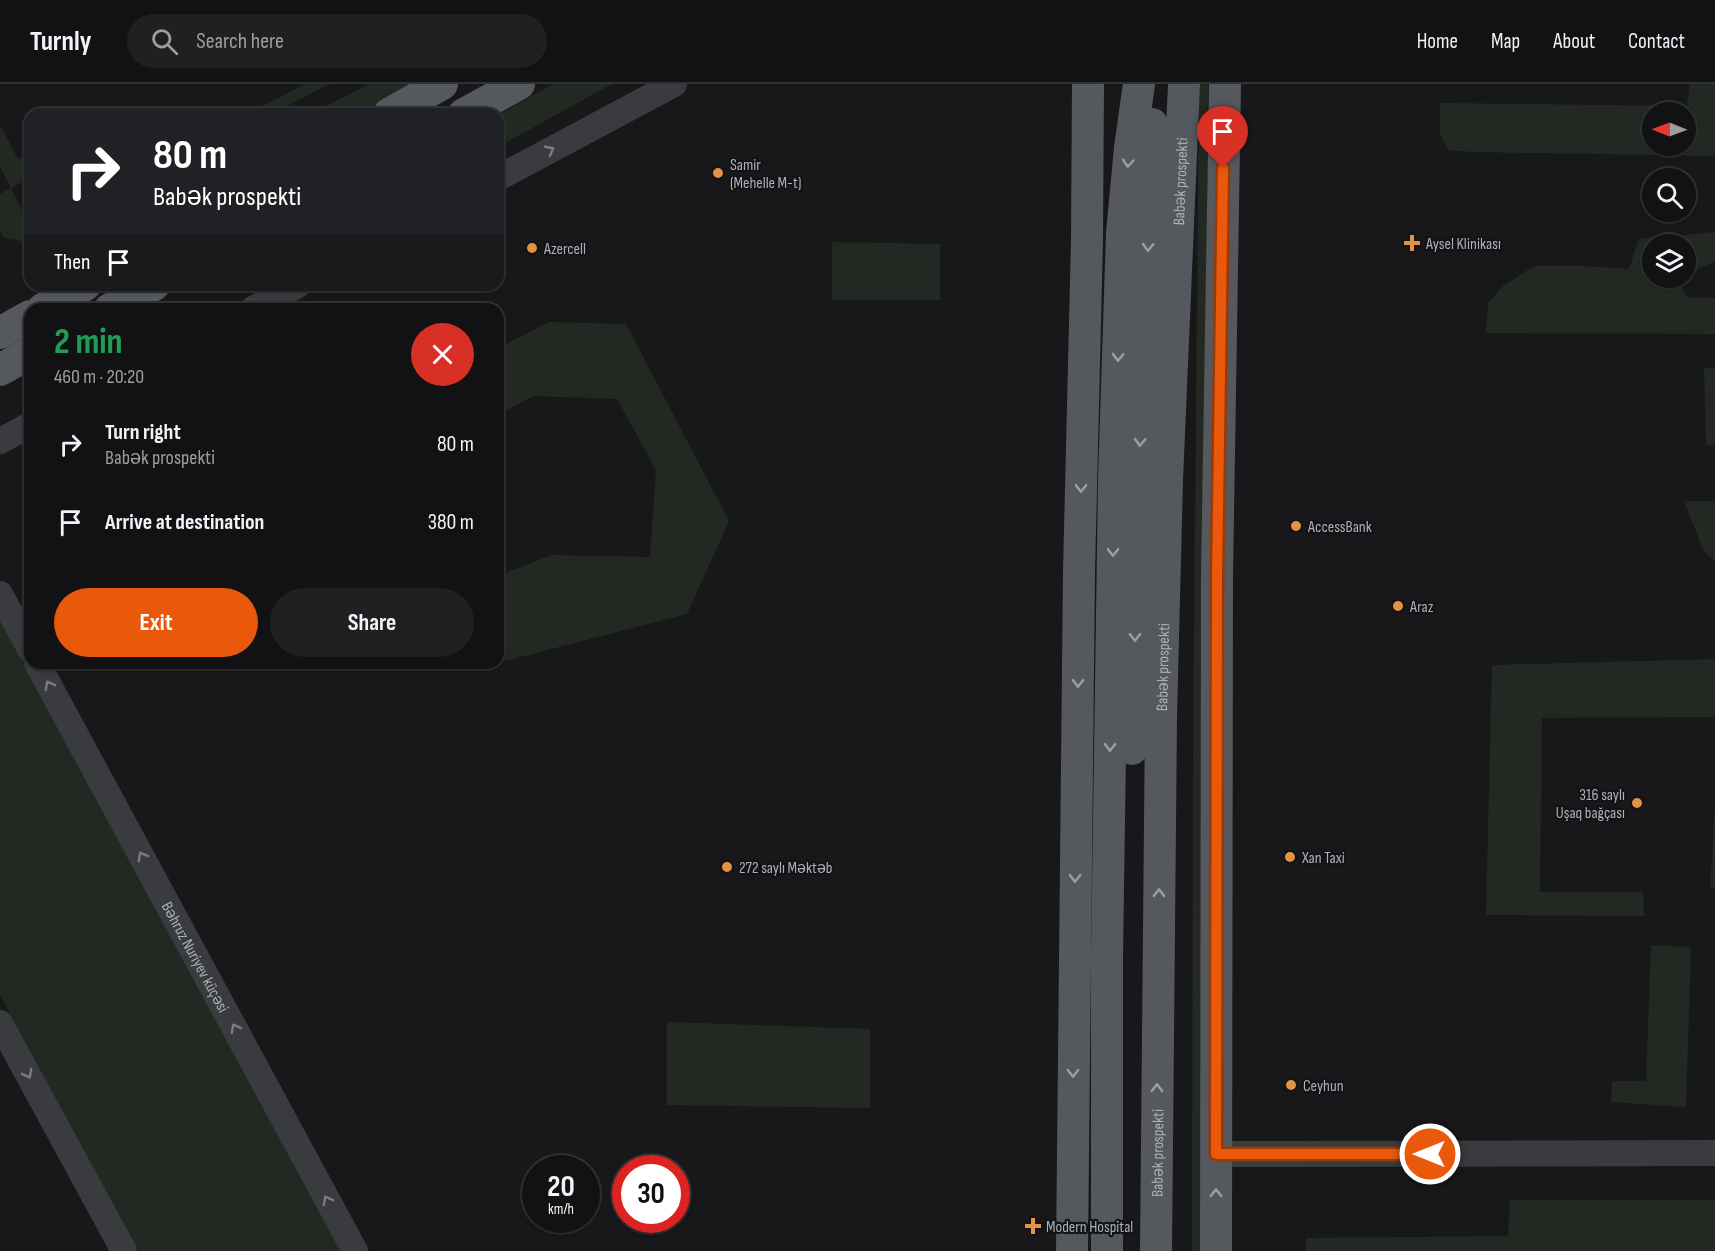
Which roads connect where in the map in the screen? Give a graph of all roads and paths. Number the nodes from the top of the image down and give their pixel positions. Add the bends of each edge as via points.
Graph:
1 (442, 84) edge
2 (519, 84) edge
3 (674, 84) edge
4 (1088, 84) edge
5 (1103, 84) edge
6 (1139, 84) edge
7 (1153, 84) edge
8 (1225, 84) edge
9 (1184, 94) edge
10 (400, 108) edge
11 (475, 108) edge
12 (504, 175) edge
13 (1087, 240) junction
14 (74, 291) edge
15 (143, 291) edge
16 (287, 291) edge
17 (54, 303) edge
18 (121, 303) edge
19 (264, 303) edge
20 (24, 319) edge
21 (0, 333) edge
22 (24, 356) edge
23 (0, 370) edge
24 (24, 429) edge
25 (0, 441) edge
26 (0, 594) edge
27 (24, 638) edge
28 (41, 669) edge
29 (0, 1023) edge
30 (1715, 1153) edge
31 (1216, 1154) junction
32 (1216, 1245) edge
33 (124, 1251) edge
34 (355, 1251) edge
35 (1072, 1251) edge
36 (1107, 1251) edge
37 (1128, 1251) edge
38 (1156, 1251) edge
39 (1178, 1251) edge

1 - 10 main road
2 - 11 main road
12 -> 3 street
4 - 13 main road
5 - 13 main road
6 -> 36 main road via 1122,233 1114,480
7 -> 37 main road, Babək prospekti via 1133,719
8 - 31 main road via 1217,576
38 -> 9 main road, Babək prospekti via 1161,716
9 - 39 main road
13 -> 35 main road via 1079,572
14 - 17 main road
15 - 18 main road
16 - 19 street
20 - 21 main road
22 - 23 main road
24 - 25 street
26 - 27 street
34 -> 28 street, Bəhruz Nuriyev küçəsi
29 -> 33 street
30 - 31 street
32 -> 31 main road

